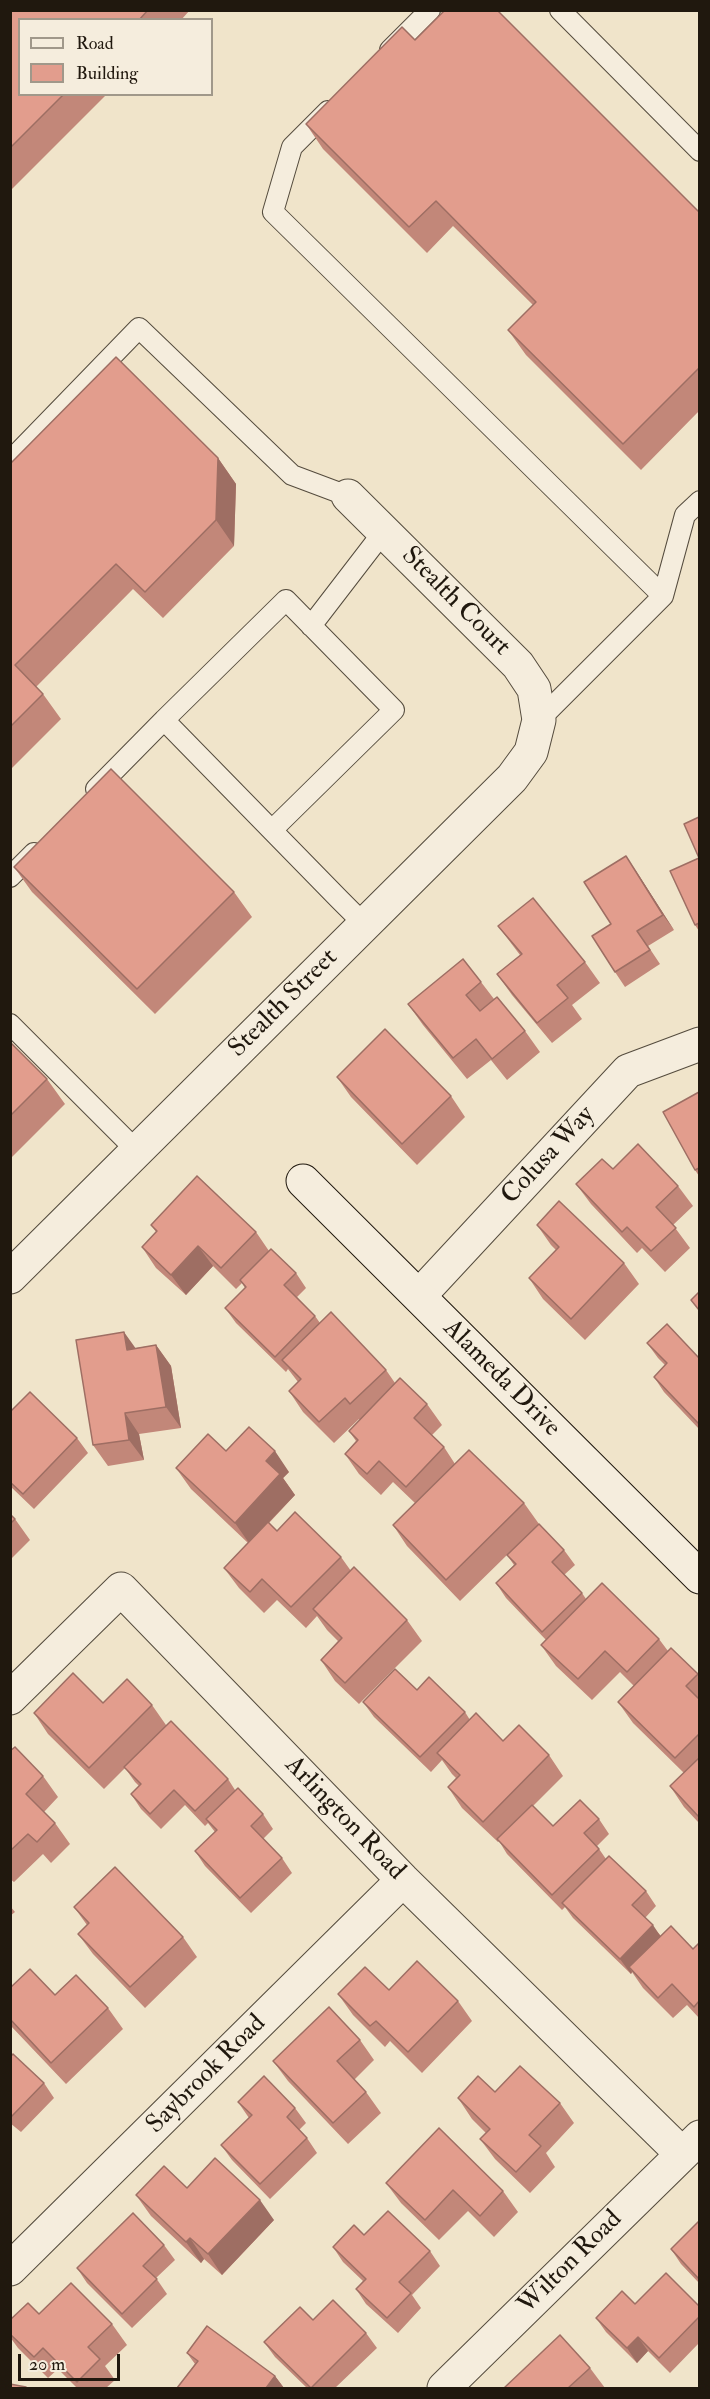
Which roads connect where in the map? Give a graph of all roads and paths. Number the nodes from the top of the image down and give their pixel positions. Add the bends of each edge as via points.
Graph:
1 (430, 10) edge
2 (560, 10) edge
3 (373, 67) edge
4 (340, 99) edge
5 (699, 151) edge
6 (10, 461) edge
7 (348, 496) joint
8 (699, 501) edge
9 (384, 531) junction
10 (663, 596) junction
11 (311, 626) junction
12 (164, 720) junction
13 (539, 720) junction
14 (83, 803) edge
15 (272, 830) junction
16 (51, 836) edge
17 (10, 877) edge
18 (364, 924) junction
19 (10, 1024) edge
20 (699, 1044) edge
21 (137, 1151) junction
22 (303, 1181) dead end
23 (10, 1277) edge
24 (418, 1296) junction
25 (699, 1577) edge
26 (10, 1698) edge
27 (403, 1880) junction
28 (691, 2145) edge
29 (10, 2269) edge
30 (444, 2388) edge

1 - 3 lane
2 - 5 lane
4 - 10 lane via 292,147 273,212
6 - 7 lane via 139,328 292,475
7 - 9 street, Stealth Court
8 - 10 lane via 686,515
9 - 11 lane
9 - 13 street, Stealth Court via 518,665 534,689
10 - 13 lane
11 - 12 lane via 286,600
11 - 15 lane via 394,711
12 - 14 lane
12 - 15 lane
13 - 18 street, Stealth Street via 531,752 512,778
15 - 18 lane
16 - 17 lane
18 - 21 street, Stealth Street
19 - 21 lane
20 - 24 street, Colusa Way via 628,1071
21 - 23 street, Stealth Street
22 - 24 street, Alameda Drive
24 - 25 street, Alameda Drive
26 - 27 street, Arlington Road via 121,1589
27 - 28 street, Arlington Road
27 - 29 street, Saybrook Road
28 - 30 street, Wilton Road

